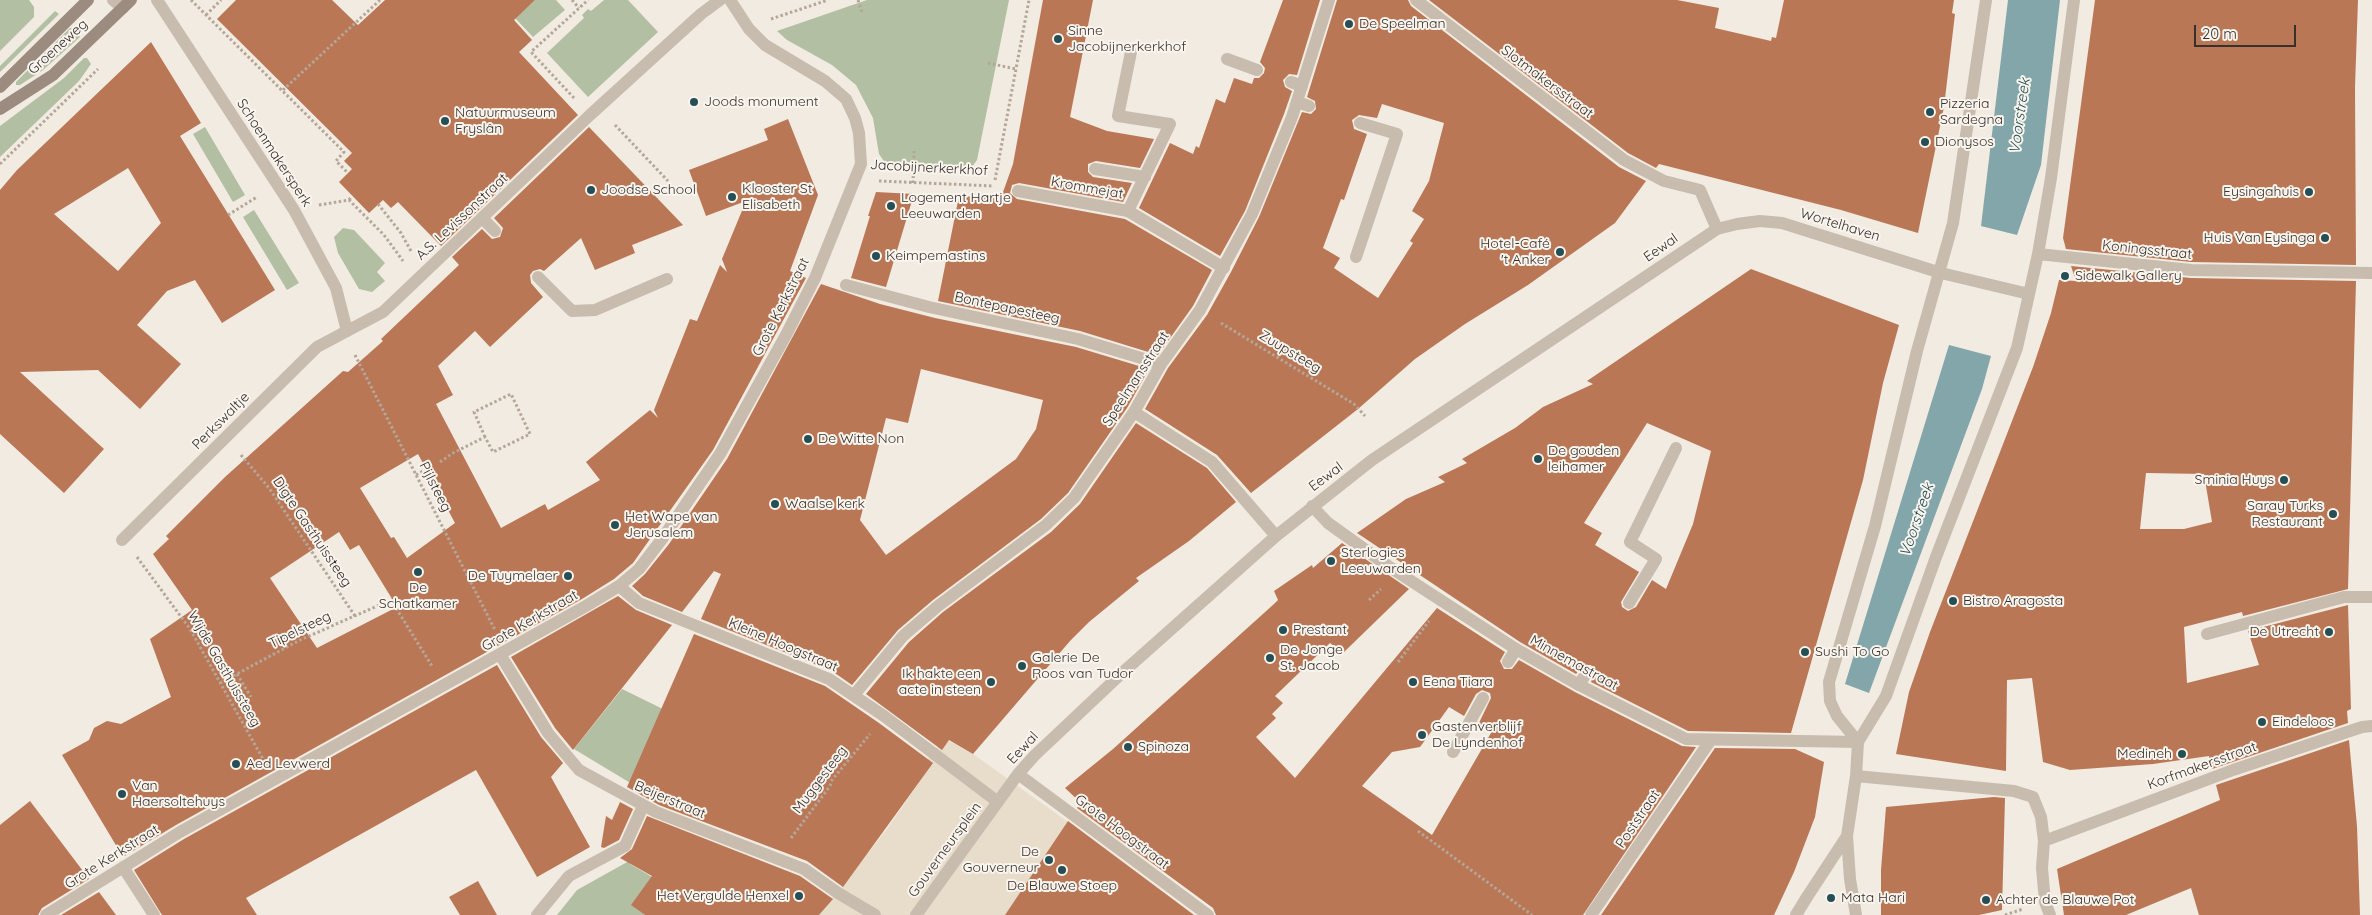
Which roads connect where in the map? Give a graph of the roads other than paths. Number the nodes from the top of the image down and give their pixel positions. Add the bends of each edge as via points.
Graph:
1 (88, 0) edge
2 (157, 0) edge
3 (720, 0) edge
4 (730, 0) edge
5 (1329, 0) edge
6 (1416, 0) edge
7 (1986, 0) edge
8 (2074, 0) edge
9 (122, 3) edge
10 (1131, 52) dead end
11 (1227, 59) dead end
12 (1257, 70) dead end
13 (0, 87) edge
14 (1297, 102) junction
15 (1309, 106) dead end
16 (0, 109) edge
17 (1360, 123) dead end
18 (1095, 169) dead end
19 (1145, 177) junction
20 (853, 180) joint
21 (1018, 191) dead end
22 (1128, 211) junction
23 (483, 219) junction
24 (1717, 230) junction
25 (495, 231) dead end
26 (2038, 254) junction
27 (1356, 257) dead end
28 (1224, 268) junction
29 (1941, 272) junction
30 (2372, 273) edge
31 (538, 276) dead end
32 (667, 279) dead end
33 (846, 286) dead end
34 (2029, 294) junction
35 (347, 331) junction
36 (1161, 364) junction
37 (1134, 412) junction
38 (1676, 448) dead end
39 (1312, 506) junction
40 (1276, 536) junction
41 (122, 540) road end
42 (619, 586) junction
43 (2372, 597) edge
44 (1629, 603) dead end
45 (2207, 634) dead end
46 (1516, 649) junction
47 (504, 654) junction
48 (1508, 662) dead end
49 (1587, 672) dead end
50 (1579, 686) junction
51 (854, 695) junction
52 (1484, 698) dead end
53 (2372, 726) edge
54 (1710, 741) junction
55 (1858, 742) junction
56 (1453, 752) dead end
57 (1018, 774) junction
58 (1856, 776) junction
59 (998, 802) junction
60 (643, 806) junction
61 (1847, 836) junction
62 (2044, 842) junction
63 (123, 867) junction
64 (46, 915) edge
65 (154, 915) edge
66 (538, 915) edge
67 (875, 915) edge
68 (916, 915) edge
69 (1208, 915) edge
70 (1591, 915) edge
71 (1796, 915) edge
72 (1856, 915) edge
73 (2050, 915) edge

1 - 13 main road, Groeneweg
2 - 35 street, Schoenmakersperk via 294,210 336,288
3 - 23 street, A.S. Levissonstraat via 700,14 594,111
4 - 20 street, Jacobijnerkerkhof via 747,27 765,45 826,81 846,99 859,133 860,164
5 - 14 street, Speelmansstraat via 1296,84
6 - 24 street, Slotmakersstraat via 1624,160 1664,181 1700,190
7 - 29 street via 1953,222
8 - 26 street
9 - 16 main road, Groeneweg via 53,75
10 - 19 street via 1118,116 1170,124
11 - 12 street
14 - 15 street
14 - 28 street, Speelmansstraat via 1252,214
17 - 27 street via 1396,134
18 - 19 street
19 - 22 street
20 - 42 street, Grote Kerkstraat via 814,278 720,454 662,539 639,569
21 - 22 street, Krommejat
22 - 28 street, Krommejat
23 - 25 street
23 - 35 street, A.S. Levissonstraat via 383,312
24 - 29 street, Wortelhaven via 1752,222 1782,223
24 - 39 street, Eewal via 1372,460
26 - 30 street, Koningsstraat via 2191,270
26 - 34 street
28 - 36 street, Speelmansstraat via 1200,310
29 - 34 street, Wortelhaven
29 - 55 street via 1829,682 1830,701 1837,716
31 - 32 street via 572,311 595,310
33 - 36 street, Bontepapesteeg via 1078,338
34 - 55 street via 2017,348 1936,556 1886,696
35 - 41 street, Perkswaltje via 317,346
36 - 37 street, Speelmansstraat
37 - 40 street via 1212,462
37 - 51 street, Speelmansstraat via 1074,498 1046,525 903,636
38 - 44 street via 1630,542 1656,559
39 - 40 street, Eewal
39 - 46 street, Minnemastraat via 1328,524
40 - 57 street, Eewal via 1122,673
42 - 47 street, Grote Kerkstraat
42 - 51 street, Kleine Hoogstraat via 639,603 801,667
43 - 45 street via 2344,597
46 - 48 street
46 - 50 street, Minnemastraat
47 - 60 street, Beijerstraat via 548,734 564,755 579,770
47 - 63 street, Grote Kerkstraat via 180,832
49 - 50 street
50 - 54 street, Minnemastraat via 1686,739
51 - 59 street, Kleine Hoogstraat
52 - 56 street
53 - 62 street, Korfmakersstraat via 2362,726 2233,770
54 - 55 street, Minnemastraat
54 - 70 street, Poststraat
55 - 58 street
57 - 59 street, Eewal
57 - 69 street, Grote Hoogstraat
58 - 61 street
58 - 62 street via 2014,791 2033,797 2041,817
59 - 68 street, Gouverneursplein
60 - 66 street via 625,846 569,876
60 - 67 street, Beijerstraat via 804,869
61 - 71 street
61 - 72 street
62 - 73 street via 2042,868 2045,902
63 - 64 street, Grote Kerkstraat
63 - 65 street

